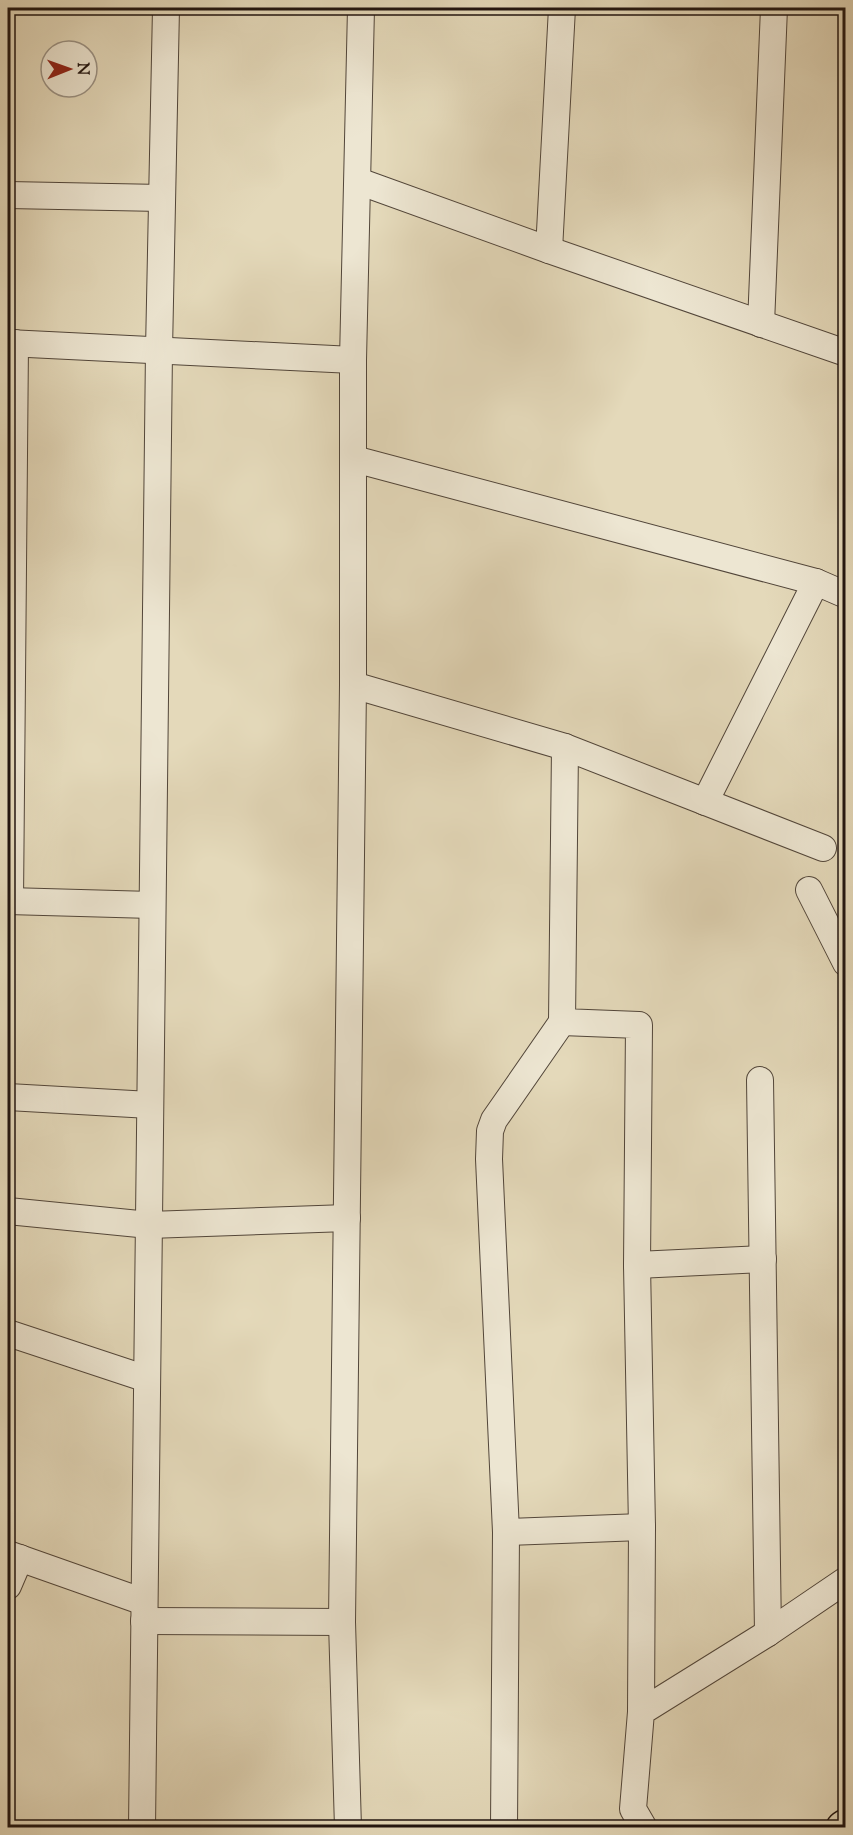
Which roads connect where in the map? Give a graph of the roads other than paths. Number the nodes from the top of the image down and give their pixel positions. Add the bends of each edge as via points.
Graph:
1 (165, 8) edge
2 (361, 8) edge
3 (562, 8) edge
4 (774, 8) edge
5 (358, 181) junction
6 (8, 195) edge
7 (162, 198) junction
8 (549, 250) junction
9 (761, 324) junction
10 (11, 343) edge
11 (159, 350) junction
12 (846, 353) edge
13 (353, 360) junction
14 (354, 459) junction
15 (816, 582) junction
16 (846, 595) edge
17 (353, 685) junction
18 (565, 747) junction
19 (705, 802) junction
20 (823, 848) dead end
21 (809, 890) dead end
22 (9, 901) edge
23 (152, 905) junction
24 (846, 963) edge
25 (562, 1022) junction
26 (760, 1080) dead end
27 (8, 1097) edge
28 (150, 1105) junction
29 (8, 1211) edge
30 (346, 1218) junction
31 (149, 1225) junction
32 (763, 1259) junction
33 (637, 1266) junction
34 (8, 1333) edge
35 (147, 1379) junction
36 (642, 1527) junction
37 (506, 1532) junction
38 (14, 1556) edge
39 (846, 1580) edge
40 (8, 1586) edge
41 (144, 1611) junction
42 (342, 1622) junction
43 (768, 1633) junction
44 (641, 1712) junction
45 (142, 1827) edge
46 (348, 1827) edge
47 (504, 1827) edge
48 (644, 1827) edge

1 - 7 street
2 - 5 street
3 - 8 street
4 - 9 street
5 - 8 street
5 - 13 street
6 - 7 street
7 - 11 street
8 - 9 street
9 - 12 street
10 - 11 street
10 - 22 street
11 - 13 street
11 - 23 street
13 - 14 street
14 - 15 street
14 - 17 street
15 - 16 street
15 - 19 street
17 - 18 street
17 - 30 street
18 - 19 street
18 - 25 street
19 - 20 street
21 - 24 street
22 - 23 street
23 - 28 street
25 - 33 street via 639,1025
25 - 37 street via 499,1111 490,1131
26 - 32 street
27 - 28 street
28 - 31 street
29 - 31 street
30 - 31 street
30 - 42 street
31 - 35 street
32 - 33 street
32 - 43 street
33 - 36 street
34 - 35 street
35 - 41 street
36 - 37 street
36 - 44 street
37 - 47 street
38 - 40 street
38 - 41 street
39 - 43 street
41 - 42 street
41 - 45 street
42 - 46 street
43 - 44 street
44 - 48 street via 633,1809

